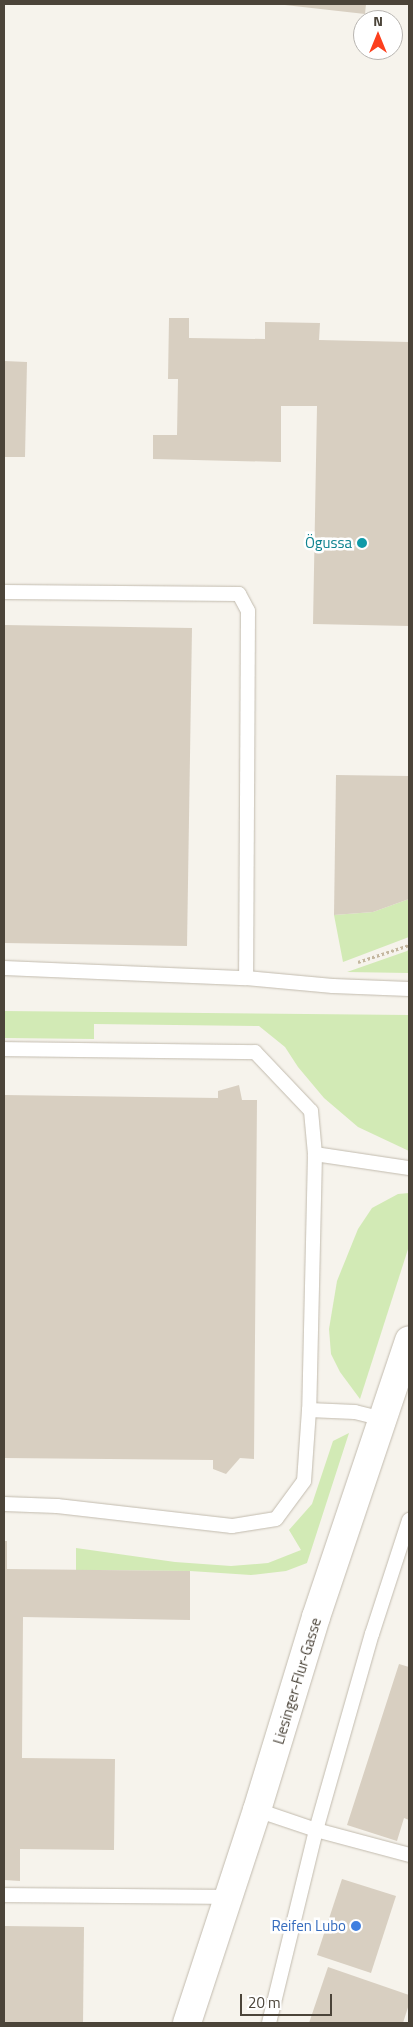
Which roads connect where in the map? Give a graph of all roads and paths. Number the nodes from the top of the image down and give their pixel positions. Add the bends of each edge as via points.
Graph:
1 (4, 592) edge
2 (409, 945) edge
3 (4, 968) edge
4 (246, 978) junction
5 (333, 986) junction
6 (409, 989) edge
7 (4, 1049) edge
8 (315, 1154) junction
9 (409, 1168) edge
10 (409, 1340) edge
11 (309, 1410) junction
12 (383, 1419) junction
13 (4, 1504) edge
14 (409, 1520) edge
15 (257, 1810) junction
16 (316, 1830) junction
17 (409, 1855) edge
18 (4, 1896) edge
19 (229, 1897) junction
20 (187, 2023) edge
21 (269, 2023) edge

1 - 4 lane via 239,594 248,611
2 - 5 path via 345,967
3 - 4 lane
4 - 5 lane
5 - 6 lane
7 - 8 lane via 255,1052 311,1111
8 - 9 lane
8 - 11 lane
10 - 12 street, Liesinger-Flur-Gasse
11 - 12 lane via 354,1412
11 - 13 lane via 304,1482 276,1519 232,1526 57,1506
12 - 15 street, Liesinger-Flur-Gasse via 316,1617
14 - 16 lane via 372,1634
15 - 16 lane
15 - 19 street, Liesinger-Flur-Gasse
16 - 17 lane
16 - 21 lane
18 - 19 lane
19 - 20 street, Liesinger-Flur-Gasse

